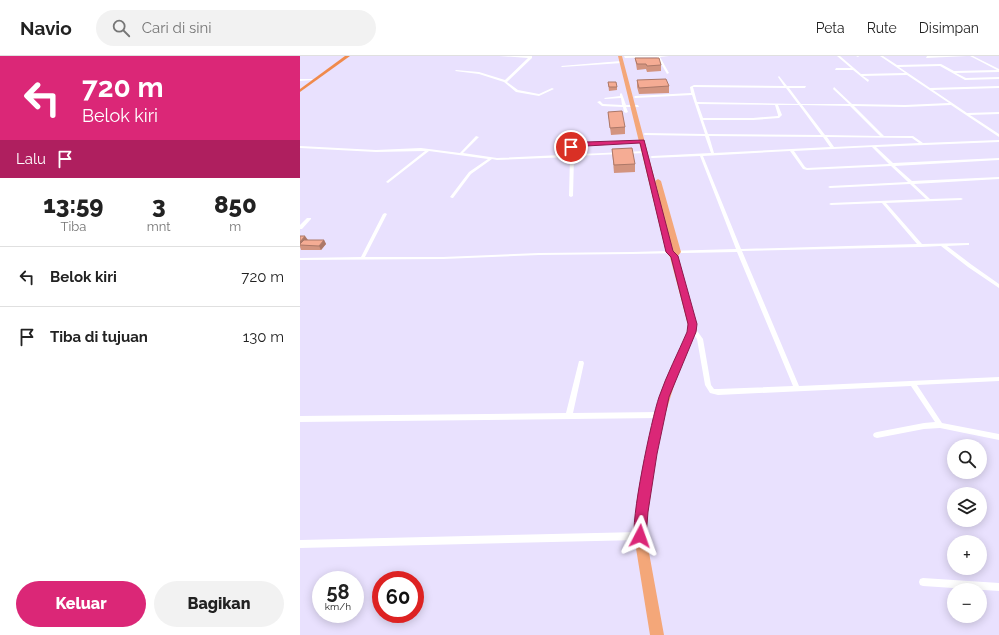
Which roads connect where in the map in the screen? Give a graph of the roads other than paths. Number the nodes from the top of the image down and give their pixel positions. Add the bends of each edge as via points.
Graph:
1 (345, 56) edge
2 (348, 56) edge
3 (500, 56) edge
4 (531, 56) edge
5 (658, 56) edge
6 (668, 56) edge
7 (838, 56) edge
8 (881, 56) edge
9 (926, 56) edge
10 (966, 56) edge
11 (971, 56) edge
12 (623, 61) edge
13 (941, 65) junction
14 (562, 66) dead end
15 (897, 66) junction
16 (836, 69) dead end
17 (854, 69) junction
18 (998, 69) edge
19 (456, 71) dead end
20 (953, 72) junction
21 (668, 73) dead end
22 (908, 74) junction
23 (861, 75) junction
24 (319, 76) junction
25 (779, 77) dead end
26 (999, 78) edge
27 (300, 80) edge
28 (312, 80) junction
29 (505, 81) junction
30 (868, 81) dead end
31 (786, 86) junction
32 (805, 86) dead end
33 (999, 87) edge
34 (834, 88) dead end
35 (553, 89) dead end
36 (930, 89) junction
37 (300, 90) edge
38 (693, 94) junction
39 (635, 97) junction
40 (605, 98) dead end
41 (599, 102) dead end
42 (696, 103) junction
43 (776, 104) junction
44 (800, 104) junction
45 (952, 104) junction
46 (851, 105) junction
47 (624, 106) junction
48 (635, 106) junction
49 (626, 112) dead end
50 (999, 113) edge
51 (967, 114) junction
52 (702, 119) junction
53 (988, 129) junction
54 (999, 129) edge
55 (645, 134) junction
56 (708, 134) junction
57 (824, 136) junction
58 (999, 136) edge
59 (883, 137) junction
60 (477, 138) dead end
61 (999, 140) edge
62 (642, 141) junction
63 (922, 144) junction
64 (873, 146) junction
65 (300, 147) edge
66 (571, 147) dead end
67 (833, 148) junction
68 (428, 150) junction
69 (791, 150) junction
70 (645, 152) junction
71 (461, 154) junction
72 (701, 154) junction
73 (713, 154) junction
74 (572, 156) junction
75 (652, 157) junction
76 (490, 159) junction
77 (999, 159) edge
78 (892, 165) junction
79 (999, 178) edge
80 (388, 182) dead end
81 (911, 183) junction
82 (830, 187) dead end
83 (571, 196) dead end
84 (452, 197) dead end
85 (961, 199) dead end
86 (929, 200) junction
87 (884, 203) junction
88 (831, 204) dead end
89 (385, 214) dead end
90 (309, 219) dead end
91 (300, 228) edge
92 (967, 244) dead end
93 (943, 245) junction
94 (921, 246) junction
95 (739, 250) junction
96 (674, 253) junction
97 (300, 259) edge
98 (362, 259) junction
99 (999, 286) edge
100 (692, 329) junction
101 (581, 363) dead end
102 (999, 379) edge
103 (913, 384) junction
104 (797, 389) junction
105 (569, 415) junction
106 (660, 415) junction
107 (300, 419) edge
108 (940, 425) junction
109 (877, 435) dead end
110 (999, 437) edge
111 (640, 536) junction
112 (300, 544) edge
113 (923, 582) dead end
114 (999, 587) edge
115 (657, 635) edge

1 - 24 highway
2 - 24 highway
3 - 4 street
4 - 29 street
5 - 6 street
5 - 12 street
5 - 21 street
7 - 17 street
8 - 15 street
9 - 10 street
9 - 13 street
11 - 18 street
12 - 14 street
12 - 39 main road
12 - 48 main road
13 - 15 street
13 - 20 street
15 - 22 street
16 - 17 street
17 - 23 street
18 - 20 street
19 - 29 street via 479,73
20 - 26 street via 966,79
22 - 23 street
22 - 36 street
23 - 30 street
24 - 28 highway
24 - 37 highway
25 - 31 street
27 - 28 street
28 - 37 highway
29 - 35 street via 515,90 539,95
31 - 32 street
31 - 38 street via 691,86
31 - 44 street
33 - 36 street
34 - 46 street
36 - 45 street
38 - 39 street
38 - 42 street
39 - 48 main road
40 - 47 street via 622,96
41 - 47 street via 602,105
42 - 43 street
42 - 52 street
43 - 44 street
43 - 52 street via 779,117
44 - 46 street
44 - 57 street
45 - 46 street
45 - 51 street
46 - 59 street
47 - 48 street
47 - 49 street
48 - 55 main road
48 - 62 main road
50 - 51 street
51 - 53 street
52 - 56 street
53 - 54 street
53 - 58 street
55 - 56 street
55 - 75 main road
56 - 57 street
56 - 73 street
57 - 59 street
57 - 67 street
59 - 63 street via 912,138
60 - 71 street
61 - 63 street
62 - 66 street
62 - 70 main road
63 - 64 street
64 - 67 street
64 - 78 street
65 - 68 street via 376,151
67 - 69 street
68 - 71 street
68 - 80 street
69 - 73 street
69 - 78 street via 806,169
70 - 74 street
70 - 96 main road
71 - 76 street
72 - 73 street
72 - 75 street
72 - 95 street
74 - 76 street
74 - 83 street
75 - 96 main road
76 - 84 street via 470,173
77 - 78 street
78 - 81 street
79 - 81 street
81 - 82 street
81 - 86 street
85 - 86 street
86 - 87 street
87 - 88 street
87 - 94 street
89 - 98 street
90 - 91 street
92 - 93 street
93 - 94 street
93 - 99 street
94 - 95 street
95 - 96 street
95 - 104 street
96 - 98 street
96 - 100 main road
97 - 98 street
100 - 104 street via 700,338 708,385 712,391
100 - 106 main road
101 - 105 street
102 - 103 street
103 - 104 street
103 - 108 street
105 - 106 street
105 - 107 street
106 - 111 main road via 650,460
108 - 109 street
108 - 110 street
111 - 112 street
111 - 115 main road
113 - 114 street

